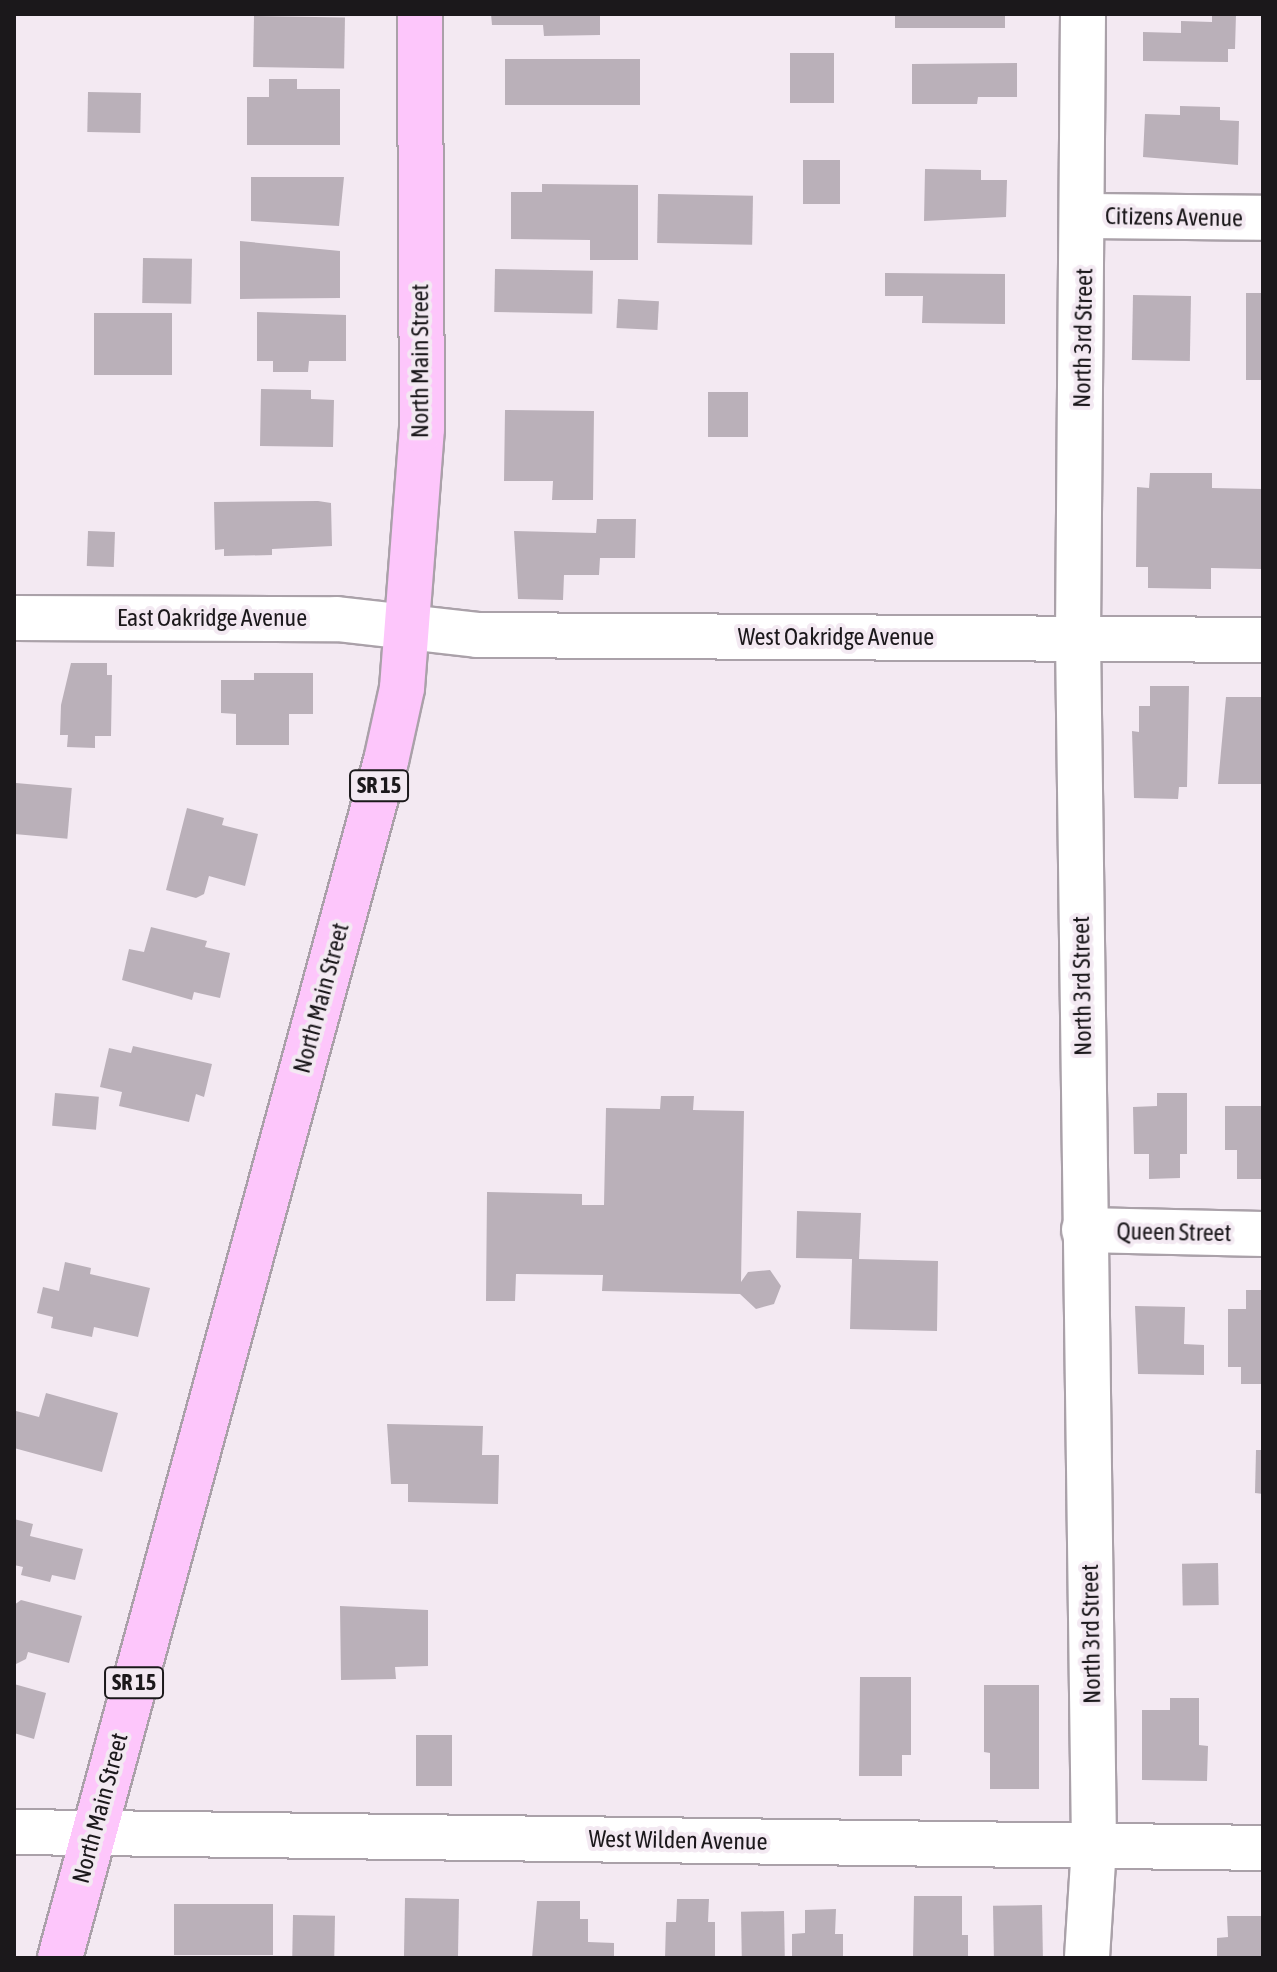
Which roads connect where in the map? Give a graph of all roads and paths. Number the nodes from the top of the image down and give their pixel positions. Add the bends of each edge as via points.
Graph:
1 (420, 14) edge
2 (1083, 14) edge
3 (1085, 216) junction
4 (1263, 218) edge
5 (14, 618) edge
6 (410, 626) junction
7 (1078, 638) junction
8 (1263, 640) edge
9 (1084, 1230) junction
10 (1263, 1234) edge
11 (14, 1832) edge
12 (93, 1833) junction
13 (1094, 1846) junction
14 (1263, 1848) edge
15 (60, 1958) edge
16 (1087, 1958) edge

1 - 6 main road, North Main Street / SR 15 via 422,429
2 - 3 street, North 3rd Street
3 - 4 street, Citizens Avenue
3 - 7 street, North 3rd Street
5 - 6 street, East Oakridge Avenue via 337,619
6 - 7 street, West Oakridge Avenue via 477,635
6 - 12 main road, North Main Street / SR 15 via 386,761
7 - 8 street, West Oakridge Avenue
7 - 9 street, North 3rd Street
9 - 10 street, Queen Street
9 - 13 street, North 3rd Street
11 - 12 street, West Wilden Avenue
12 - 13 street, West Wilden Avenue
12 - 15 main road, North Main Street / SR 15
13 - 14 street, West Wilden Avenue
13 - 16 street, North 3rd Street

